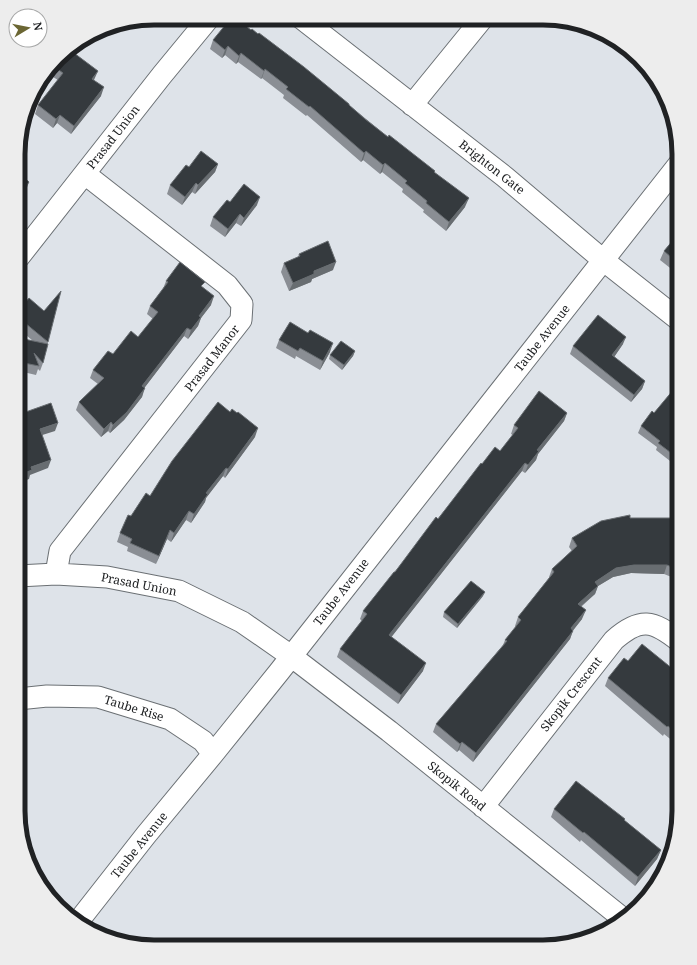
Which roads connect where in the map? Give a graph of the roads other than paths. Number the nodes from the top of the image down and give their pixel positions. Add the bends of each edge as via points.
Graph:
1 (203, 25) edge
2 (310, 25) edge
3 (477, 25) edge
4 (412, 105) junction
5 (672, 173) edge
6 (84, 174) junction
7 (25, 250) edge
8 (603, 260) junction
9 (672, 314) edge
10 (56, 574) junction
11 (25, 576) edge
12 (672, 635) edge
13 (291, 656) junction
14 (25, 698) edge
15 (213, 754) junction
16 (483, 807) junction
17 (618, 915) edge
18 (81, 917) edge

1 - 6 street, Prasad Union
2 - 4 street, Brighton Gate
3 - 4 street
4 - 8 street, Brighton Gate via 505,177
5 - 8 street, Taube Avenue
6 - 7 street, Prasad Union
6 - 10 street, Prasad Manor via 227,285 242,304 241,320 60,551
8 - 9 street, Brighton Gate
8 - 13 street, Taube Avenue
10 - 11 street, Prasad Union
10 - 13 street, Prasad Union via 107,577 179,591 242,622
12 - 16 street, Skopik Crescent via 647,623 624,630
13 - 15 street, Taube Avenue
13 - 16 street, Skopik Road
14 - 15 street, Taube Rise via 98,697 170,719 203,741
15 - 18 street, Taube Avenue
16 - 17 street, Skopik Road

